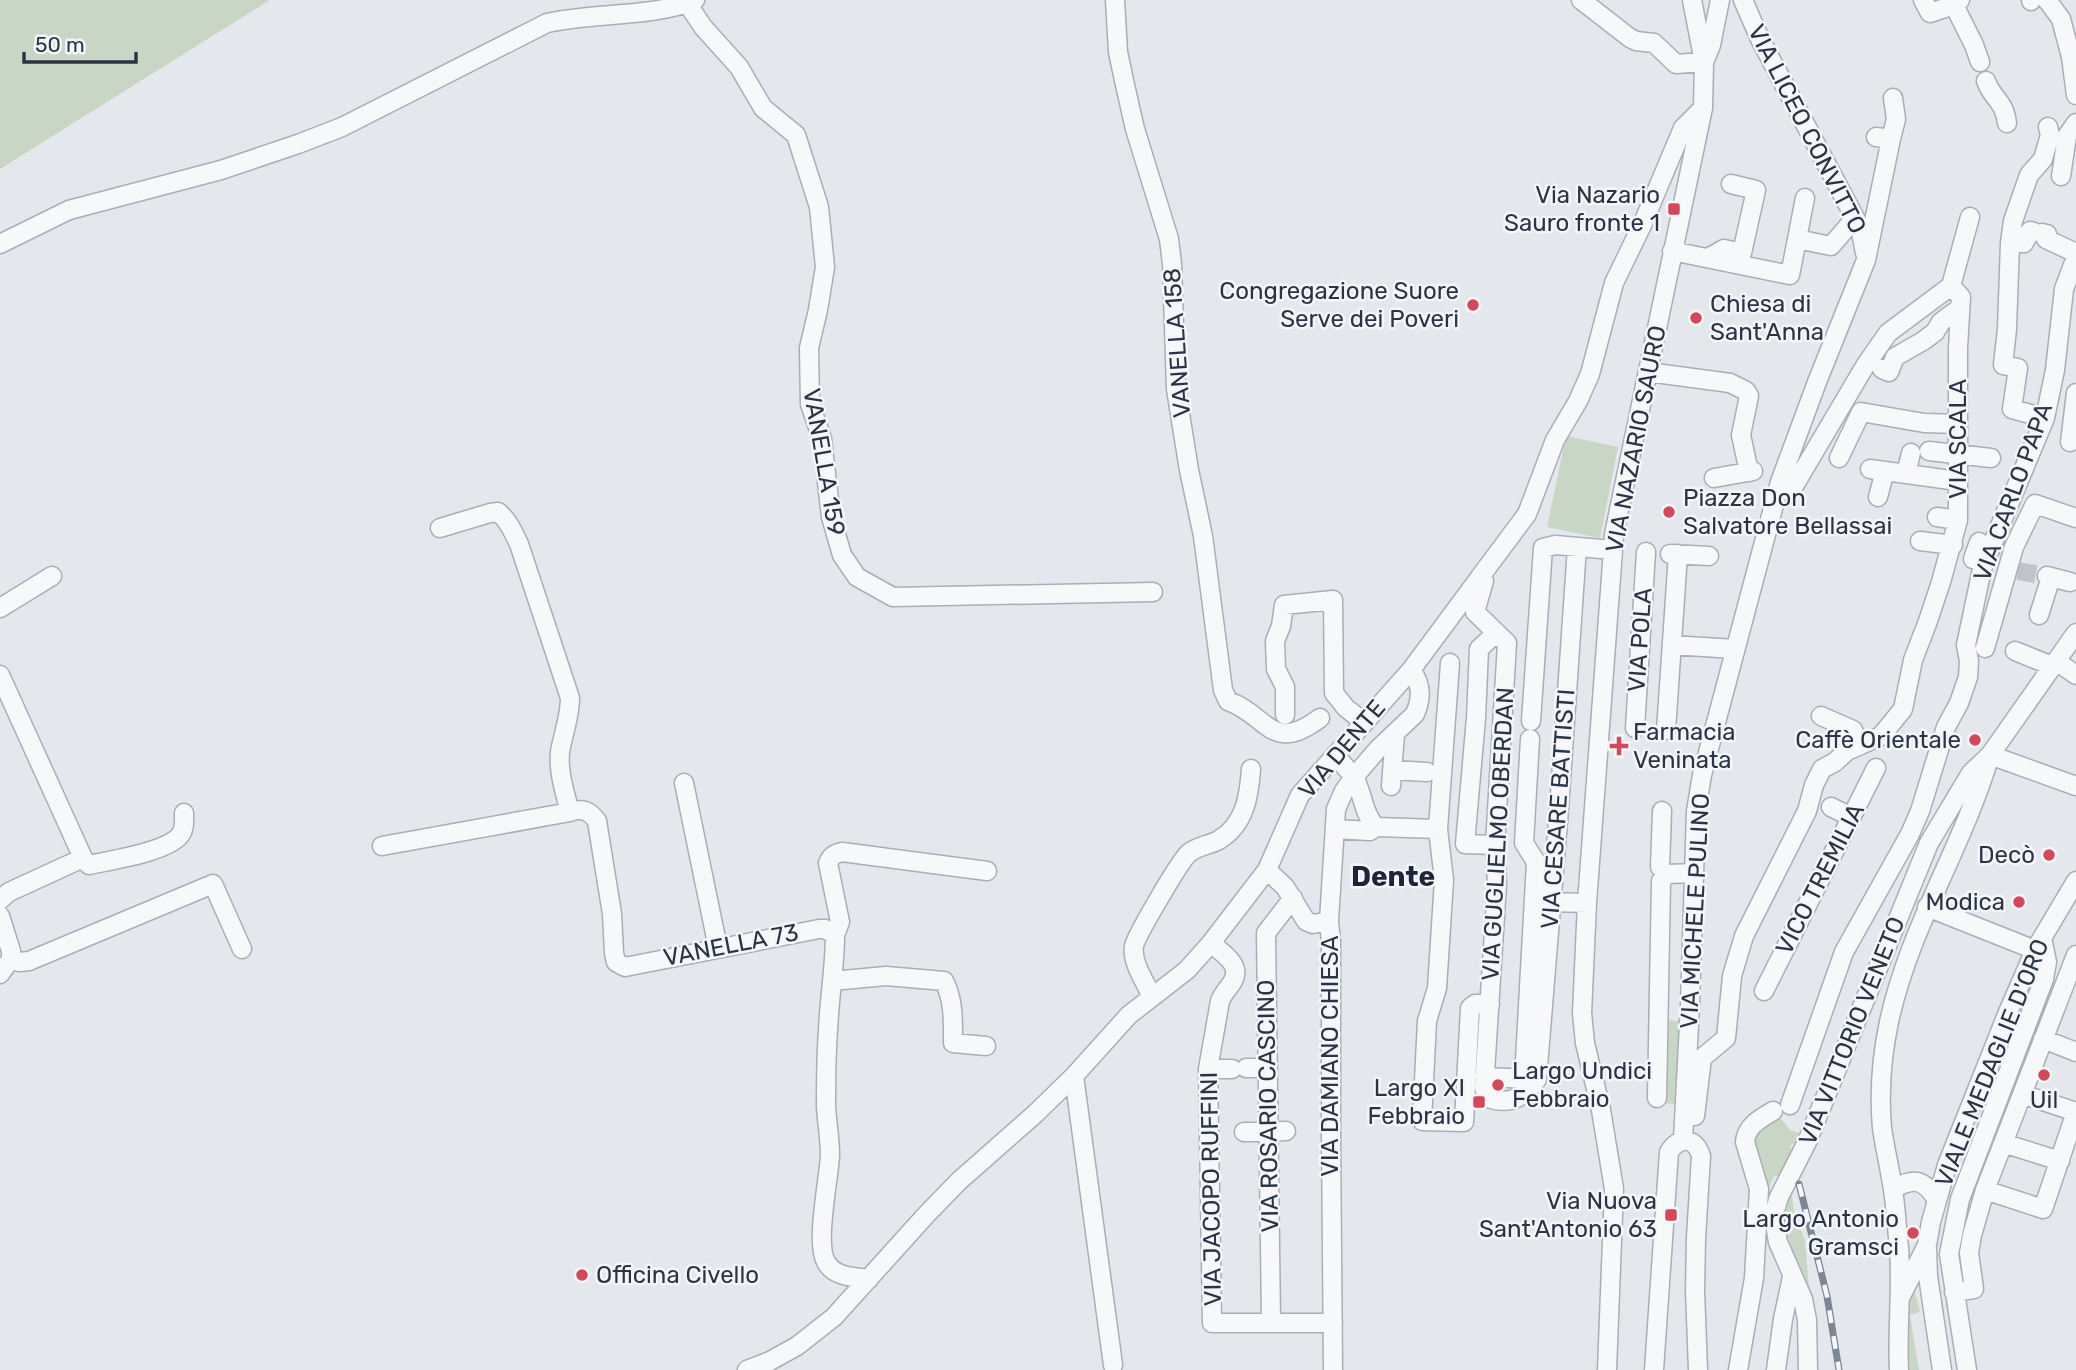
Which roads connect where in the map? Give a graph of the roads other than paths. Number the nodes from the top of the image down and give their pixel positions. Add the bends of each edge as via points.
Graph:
1 (1115, 0) edge
2 (1581, 0) edge
3 (1692, 0) edge
4 (1720, 0) edge
5 (1743, 0) edge
6 (1923, 0) edge
7 (2036, 0) edge
8 (691, 2) edge
9 (1957, 3) edge
10 (1704, 62) junction
11 (1980, 62) dead end
12 (1986, 81) dead end
13 (2076, 95) edge
14 (1893, 98) dead end
15 (1703, 108) junction
16 (2007, 123) dead end
17 (2076, 123) edge
18 (2048, 127) dead end
19 (2061, 176) dead end
20 (1731, 184) dead end
21 (1805, 198) dead end
22 (1970, 217) dead end
23 (1855, 218) junction
24 (1797, 239) junction
25 (2010, 243) junction
26 (0, 244) edge
27 (1672, 251) junction
28 (2076, 255) edge
29 (1708, 258) junction
30 (1866, 260) junction
31 (1951, 286) junction
32 (1960, 308) junction
33 (1873, 367) junction
34 (1648, 372) junction
35 (2076, 393) edge
36 (2045, 418) junction
37 (1958, 424) junction
38 (2070, 442) dead end
39 (1929, 451) dead end
40 (1911, 453) dead end
41 (1957, 454) junction
42 (1839, 458) dead end
43 (1991, 458) dead end
44 (1906, 474) junction
45 (1714, 478) dead end
46 (1958, 481) junction
47 (1780, 482) junction
48 (1878, 497) dead end
49 (2075, 513) edge
50 (1937, 517) dead end
51 (1958, 520) junction
52 (440, 528) dead end
53 (1920, 541) dead end
54 (1952, 545) junction
55 (1577, 547) junction
56 (1613, 550) junction
57 (1646, 552) dead end
58 (1709, 556) dead end
59 (52, 576) dead end
60 (1479, 577) junction
61 (2070, 582) dead end
62 (1153, 592) dead end
63 (0, 608) edge
64 (2039, 615) dead end
65 (1496, 633) junction
66 (2076, 633) edge
67 (1672, 645) junction
68 (1985, 648) dead end
69 (1735, 649) junction
70 (2015, 651) dead end
71 (1450, 663) dead end
72 (2054, 663) junction
73 (1411, 670) junction
74 (0, 675) edge
75 (2076, 676) edge
76 (1285, 715) dead end
77 (1821, 716) dead end
78 (1461, 717) junction
79 (1320, 719) dead end
80 (1494, 719) dead end
81 (1364, 722) junction
82 (1635, 728) dead end
83 (1666, 730) dead end
84 (1395, 734) junction
85 (1859, 746) junction
86 (1335, 755) junction
87 (1990, 755) junction
88 (1876, 768) dead end
89 (1251, 769) dead end
90 (1427, 772) dead end
91 (1354, 777) junction
92 (684, 783) dead end
93 (2076, 786) edge
94 (1497, 797) junction
95 (1527, 799) junction
96 (1831, 807) dead end
97 (1662, 811) dead end
98 (570, 812) junction
99 (184, 813) dead end
100 (1852, 817) junction
101 (1376, 827) junction
102 (1335, 829) junction
103 (1438, 829) junction
104 (1910, 834) junction
105 (1929, 843) junction
106 (383, 846) dead end
107 (1441, 849) junction
108 (1496, 849) junction
109 (83, 858) junction
110 (1660, 867) dead end
111 (1267, 870) junction
112 (987, 871) dead end
113 (1694, 873) junction
114 (2076, 881) edge
115 (1293, 898) junction
116 (0, 900) edge
117 (1551, 902) junction
118 (1587, 903) junction
119 (1927, 907) junction
120 (0, 916) edge
121 (1329, 921) junction
122 (835, 934) junction
123 (1211, 943) junction
124 (2038, 944) junction
125 (718, 948) junction
126 (242, 950) dead end
127 (2076, 955) edge
128 (11, 959) junction
129 (0, 974) edge
130 (832, 981) junction
131 (1764, 991) dead end
132 (1152, 997) junction
133 (1490, 1004) junction
134 (2043, 1039) junction
135 (986, 1046) dead end
136 (2076, 1052) edge
137 (1268, 1068) junction
138 (1208, 1069) junction
139 (1484, 1073) junction
140 (1531, 1074) junction
141 (1074, 1076) junction
142 (2022, 1094) junction
143 (1657, 1098) dead end
144 (1277, 1131) junction
145 (1244, 1132) dead end
146 (1687, 1141) junction
147 (2003, 1143) junction
148 (2060, 1161) junction
149 (1893, 1189) junction
150 (1985, 1190) junction
151 (1937, 1200) junction
152 (1926, 1251) junction
153 (1949, 1254) junction
154 (1906, 1259) junction
155 (1793, 1277) junction
156 (869, 1279) junction
157 (1954, 1292) junction
158 (1931, 1297) junction
159 (1899, 1301) junction
160 (1271, 1323) junction
161 (1333, 1323) junction
162 (1113, 1365) dead end
163 (747, 1370) edge
164 (1333, 1370) edge
165 (1607, 1370) edge
166 (1654, 1370) edge
167 (1698, 1370) edge
168 (1738, 1370) edge
169 (1776, 1370) edge
170 (1808, 1370) edge
171 (1899, 1370) edge
172 (1942, 1370) edge
173 (1967, 1370) edge

1 - 79 street, VANELLA 158 via 1118,52 1135,130 1169,239 1176,389 1203,536 1223,690 1228,701 1279,733 1299,732
2 - 10 street via 1630,38 1654,43 1675,64
3 - 10 street
4 - 10 street
5 - 23 street, VIA LICEO CONVITTO
6 - 9 street via 1930,13
7 - 13 street via 2060,19
8 - 26 street via 547,23 342,127 221,170 69,210
8 - 62 street, VANELLA 159 via 703,27 739,67 763,108 796,135 819,207 825,267 808,348 810,404 822,439 831,517 842,555 857,578 893,597
9 - 11 street
10 - 15 street, VIA NAZARIO SAURO
12 - 16 street via 2005,108
14 - 30 street, VIA MICHELE PULINO via 1896,119 1884,138
15 - 27 street, VIA NAZARIO SAURO
15 - 60 street, VIA DENTE via 1683,128 1614,283 1590,373 1555,440 1527,514
17 - 19 street via 2067,136
18 - 25 street via 2043,159 2029,175
20 - 29 street via 1756,190 1742,253 1724,249
21 - 24 street
22 - 31 street
23 - 24 street via 1831,246
23 - 30 street, VIA LICEO CONVITTO
24 - 29 street via 1790,275
25 - 28 street via 2024,243 2030,231 2038,232
25 - 36 street via 2003,365 2018,368 2012,409
27 - 29 street
27 - 34 street, VIA NAZARIO SAURO
28 - 36 street, VIA CARLO PAPA via 2064,289
30 - 47 street, VIA MICHELE PULINO
31 - 32 street, VIA SCALA via 1961,297
31 - 33 street via 1888,333
32 - 33 street via 1935,332 1895,357 1889,372
32 - 37 street, VIA SCALA
33 - 47 street via 1794,486
34 - 45 street via 1730,383 1746,391 1749,396 1741,435 1751,472
34 - 56 street, VIA NAZARIO SAURO
35 - 38 street
36 - 104 street, VIA CARLO PAPA via 1982,569 1966,645 1968,677
37 - 41 street, VIA SCALA
37 - 42 street via 1861,412
39 - 41 street
40 - 44 street
41 - 43 street
41 - 46 street, VIA SCALA
44 - 46 street
44 - 48 street via 1877,470
46 - 51 street, VIA SCALA
47 - 69 street, VIA MICHELE PULINO
49 - 68 street via 2035,504 2014,547
50 - 51 street
51 - 54 street, VIA SCALA
52 - 98 street via 498,512 519,544 570,698 560,753
53 - 54 street
54 - 85 street, VIA SCALA via 1913,660 1903,709 1881,736
55 - 56 street
55 - 95 street via 1544,548
55 - 117 street, VIA CESARE BATTISTI
56 - 118 street, VIA NAZARIO SAURO
57 - 82 street, VIA POLA
58 - 67 street via 1674,554
59 - 63 street
60 - 65 street, VIA GUGLIELMO OBERDAN via 1484,581 1475,612
60 - 73 street, VIA DENTE
61 - 64 street via 2049,576
65 - 78 street via 1479,649
65 - 94 street, VIA GUGLIELMO OBERDAN via 1507,643
66 - 72 street, VIA VITTORIO VENETO
67 - 69 street
67 - 83 street
69 - 113 street, VIA MICHELE PULINO via 1702,775
70 - 72 street
71 - 78 street
72 - 75 street
72 - 87 street, VIA VITTORIO VENETO
73 - 81 street, VIA DENTE
73 - 84 street, VIA DAMIANO CHIESA via 1418,680 1418,706
74 - 109 street
76 - 81 street via 1285,687 1276,669 1275,641 1284,605 1333,600 1334,693
77 - 85 street via 1853,730
78 - 80 street
78 - 103 street
78 - 108 street via 1465,844
81 - 86 street, VIA DENTE
84 - 90 street via 1392,778
84 - 91 street, VIA DAMIANO CHIESA
85 - 146 street, VIA SCALA via 1822,769 1807,811 1744,936 1732,976 1726,1038 1702,1058
86 - 91 street
86 - 111 street, VIA DENTE via 1300,795
87 - 93 street
87 - 105 street, VIA VITTORIO VENETO via 1971,773
87 - 119 street, VIA VITTORIO VENETO
88 - 100 street, VICO TREMILIA
89 - 132 street via 1249,796 1241,817 1219,839 1187,854 1135,946 1136,961
91 - 101 street via 1369,821
91 - 102 street, VIA DAMIANO CHIESA via 1336,809
92 - 125 street
94 - 95 street
94 - 108 street, VIA GUGLIELMO OBERDAN
95 - 140 street via 1524,843 1536,862
96 - 100 street
97 - 110 street
98 - 106 street
98 - 125 street, VANELLA 73 via 587,810 597,821 616,962 625,967
99 - 109 street via 184,829 165,847 89,865
100 - 131 street, VICO TREMILIA
101 - 102 street via 1370,831
101 - 103 street
102 - 121 street, VIA DAMIANO CHIESA
103 - 107 street
104 - 105 street
104 - 168 street, VIA CARLO PAPA via 1844,952 1782,1108 1762,1117 1746,1135 1759,1189 1754,1278
105 - 155 street, VIA VITTORIO VENETO via 1807,1142 1779,1196 1777,1234
107 - 108 street
107 - 133 street via 1444,880 1437,988 1427,1021 1422,1121 1464,1122 1469,1008
108 - 133 street, VIA GUGLIELMO OBERDAN
109 - 116 street
111 - 115 street
111 - 123 street, VIA DENTE
112 - 122 street via 835,853 828,863 841,922
113 - 143 street via 1667,874 1661,881
113 - 146 street, VIA MICHELE PULINO
114 - 124 street, VIALE MEDAGLIE D'ORO
115 - 121 street via 1306,921
115 - 137 street, VIA ROSARIO CASCINO via 1266,933
117 - 118 street
117 - 140 street, VIA CESARE BATTISTI
118 - 165 street, VIA NAZARIO SAURO via 1582,1013 1614,1189
119 - 124 street
119 - 149 street, VIA VITTORIO VENETO via 1888,1023 1884,1055 1882,1124
120 - 128 street
121 - 161 street, VIA DAMIANO CHIESA
122 - 125 street, VANELLA 73 via 819,929
122 - 130 street, VANELLA 73
123 - 132 street, VIA DENTE via 1187,970
123 - 138 street, VIA JACOPO RUFFINI via 1234,964 1236,972 1220,1001
124 - 151 street, VIALE MEDAGLIE D'ORO via 1952,1152
124 - 153 street via 2047,962 2044,979 1960,1199
126 - 128 street via 214,884 29,961
127 - 134 street
128 - 129 street
130 - 135 street via 886,976 944,981 953,1042
130 - 156 street, VANELLA 73 via 826,1107 830,1155 823,1257 838,1274
132 - 141 street, VIA DENTE via 1129,1015
133 - 139 street, VIA GUGLIELMO OBERDAN
134 - 136 street
134 - 142 street
137 - 138 street
137 - 144 street, VIA ROSARIO CASCINO
138 - 160 street, VIA JACOPO RUFFINI via 1212,1324
139 - 140 street
139 - 140 street via 1484,1088 1491,1099 1501,1102 1524,1095
141 - 156 street, VIA DENTE via 960,1181
141 - 162 street
142 - 147 street
142 - 148 street via 2076,1112
144 - 145 street
144 - 160 street, VIA ROSARIO CASCINO
146 - 166 street via 1675,1144 1669,1152
146 - 167 street via 1701,1156 1695,1278
147 - 148 street
147 - 150 street
148 - 150 street via 2043,1209
149 - 151 street via 1907,1181 1922,1182
149 - 154 street, VIA VITTORIO VENETO
150 - 157 street via 1969,1253 1974,1289
151 - 152 street, VIALE MEDAGLIE D'ORO
152 - 153 street
152 - 154 street
152 - 158 street, VIALE MEDAGLIE D'ORO
153 - 157 street
154 - 158 street
154 - 159 street, VIA VITTORIO VENETO
154 - 159 street
155 - 169 street
155 - 170 street, VIA VITTORIO VENETO via 1807,1320
156 - 163 street, VIA DENTE via 834,1317 797,1346
157 - 173 street
158 - 172 street, VIALE MEDAGLIE D'ORO
159 - 171 street, VIA VITTORIO VENETO
160 - 161 street
161 - 164 street, VIA DAMIANO CHIESA

